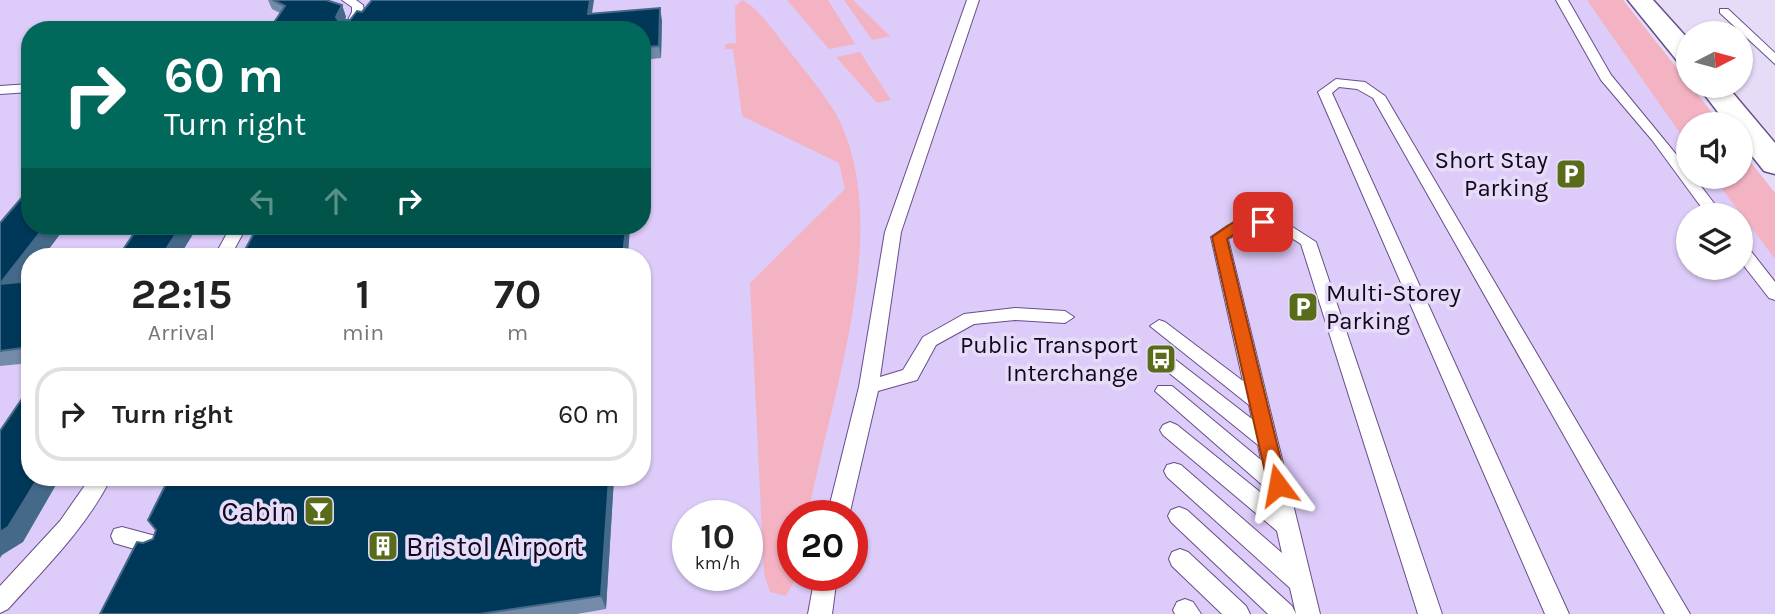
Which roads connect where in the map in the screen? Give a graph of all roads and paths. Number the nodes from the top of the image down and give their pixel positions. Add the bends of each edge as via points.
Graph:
1 (348, 0) edge
2 (973, 0) edge
3 (1562, 0) edge
4 (1640, 0) edge
5 (1724, 10) dead end
6 (354, 21) edge
7 (1676, 38) edge
8 (1771, 56) edge
9 (21, 89) edge
10 (0, 90) edge
11 (1722, 98) edge
12 (1775, 164) edge
13 (1706, 203) edge
14 (1753, 266) edge
15 (1775, 294) edge
16 (1065, 317) dead end
17 (1159, 326) dead end
18 (1161, 359) dead end
19 (869, 387) junction
20 (1165, 391) dead end
21 (1258, 402) junction
22 (1170, 430) dead end
23 (1268, 442) junction
24 (1174, 471) dead end
25 (1278, 485) junction
26 (97, 486) edge
27 (842, 500) edge
28 (1179, 516) dead end
29 (1288, 527) junction
30 (122, 536) dead end
31 (155, 545) edge
32 (1180, 558) dead end
33 (1301, 583) junction
34 (822, 591) edge
35 (0, 601) edge
36 (816, 610) edge
37 (1238, 614) edge
38 (1284, 614) edge
39 (1308, 614) edge
40 (1430, 614) edge
41 (1557, 614) edge
42 (1678, 614) edge

1 - 6 lane via 357,5
2 - 19 lane via 892,232
3 - 13 lane via 1606,77
4 - 7 street
5 - 8 lane
9 - 10 lane
11 - 12 street
14 - 15 lane
16 - 19 lane via 1015,314 970,318 929,341 910,375
17 - 21 lane
18 - 23 lane
19 - 27 lane
20 - 25 lane
21 - 23 lane
21 - 40 lane via 1219,237 1247,220 1279,222 1308,243
22 - 29 lane
23 - 25 lane
24 - 33 lane
25 - 29 lane
26 - 35 lane
28 - 38 lane
29 - 33 lane
30 - 31 lane
32 - 37 lane
33 - 39 lane
34 - 36 lane
41 - 42 lane via 1325,92 1336,83 1360,85 1378,96

